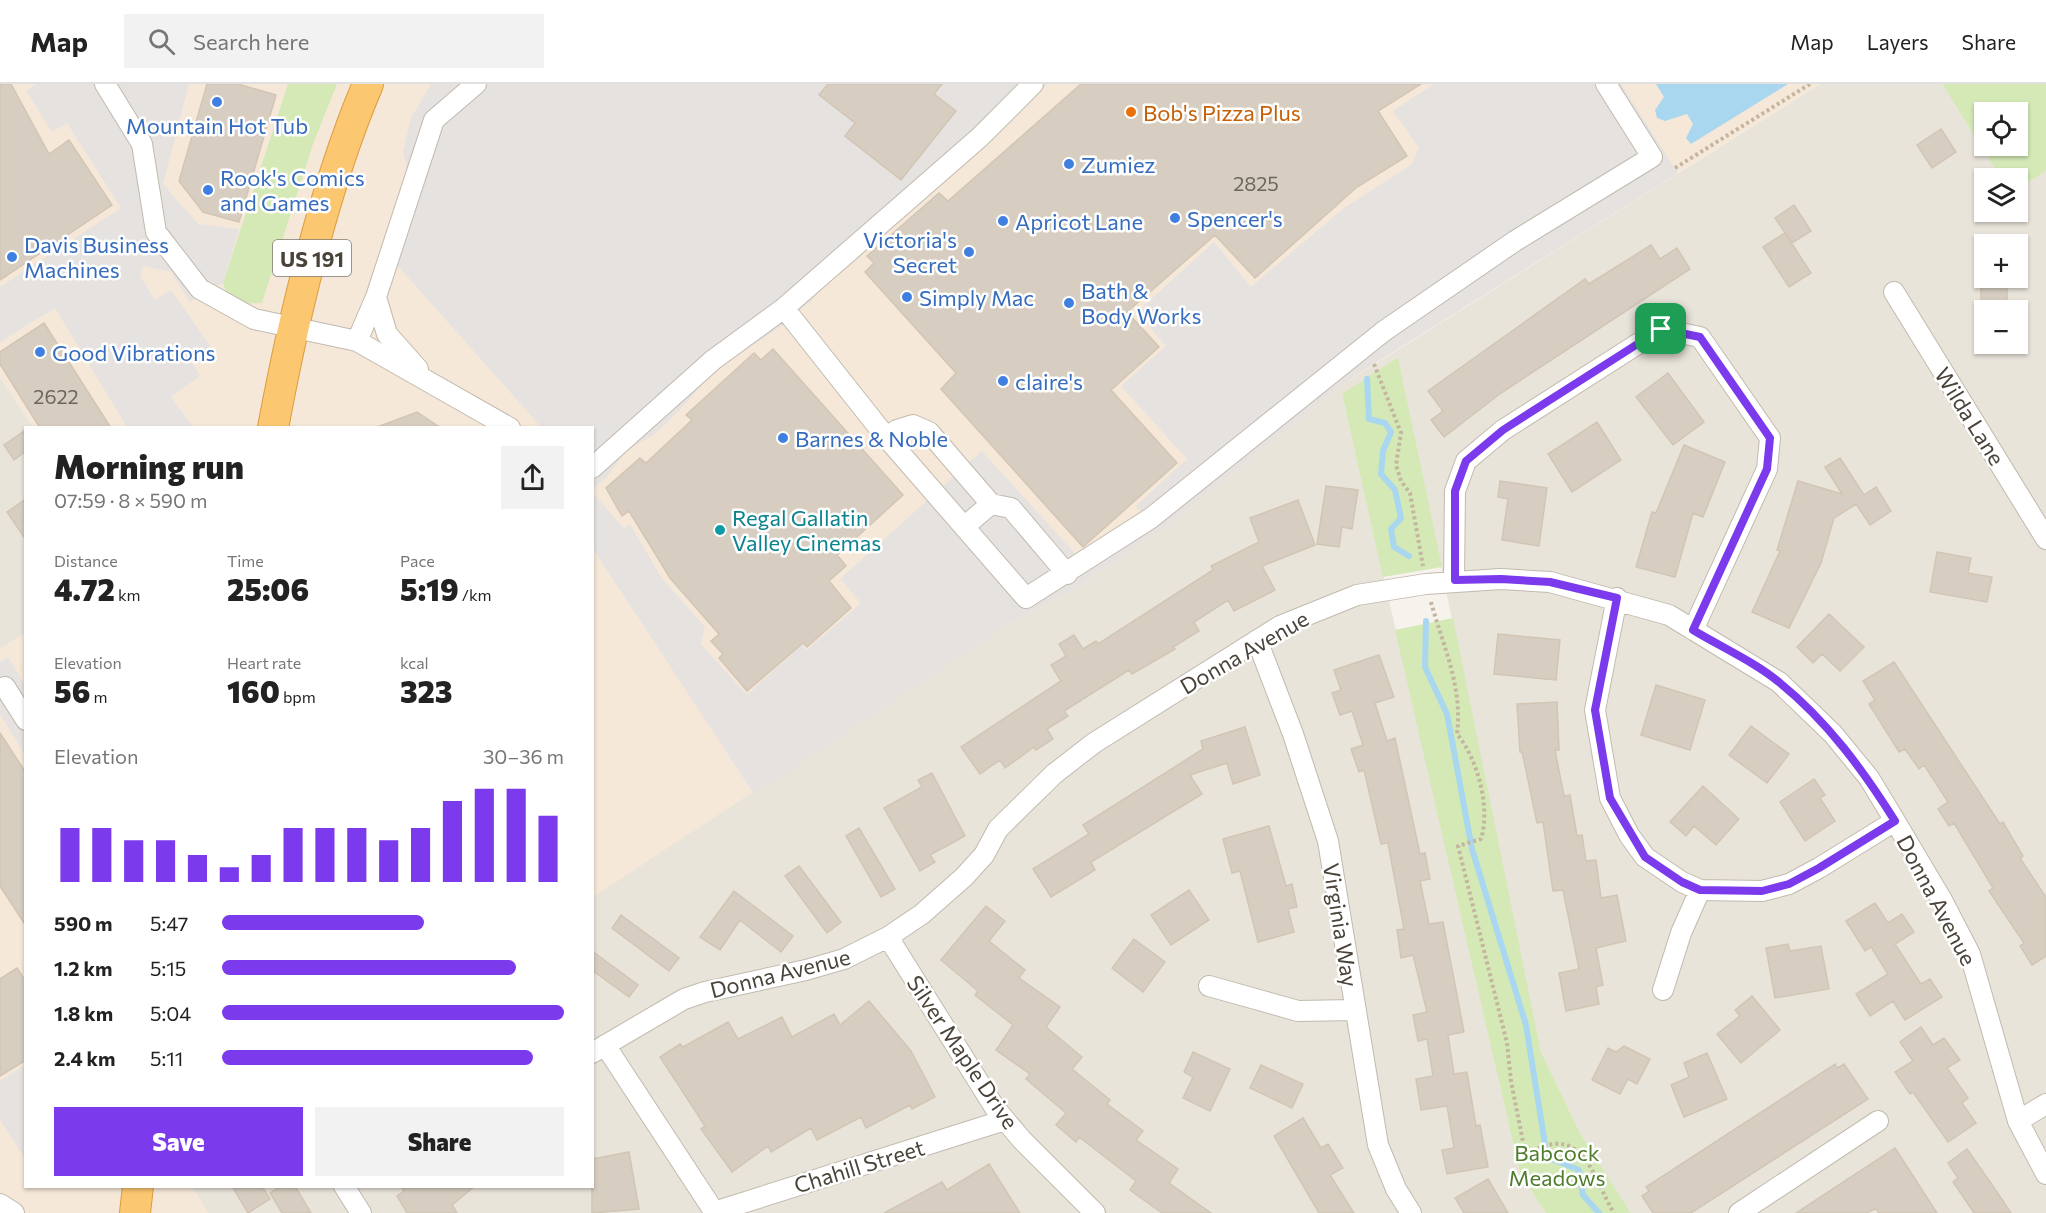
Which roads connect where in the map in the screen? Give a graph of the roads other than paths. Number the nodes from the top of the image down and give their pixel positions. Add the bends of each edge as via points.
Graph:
1 (105, 84) edge
2 (368, 84) edge
3 (476, 84) edge
4 (1033, 84) edge
5 (1606, 84) edge
6 (1894, 292) dead end
7 (376, 297) junction
8 (784, 308) junction
9 (292, 326) junction
10 (357, 341) junction
11 (428, 380) junction
12 (273, 426) edge
13 (507, 426) edge
14 (886, 437) junction
15 (594, 466) edge
16 (990, 504) junction
17 (964, 527) junction
18 (2046, 539) edge
19 (1067, 574) junction
20 (1455, 580) junction
21 (1617, 598) junction
22 (1693, 630) junction
23 (1257, 640) junction
24 (5, 687) dead end
25 (24, 717) edge
26 (1895, 821) junction
27 (1700, 890) junction
28 (888, 937) junction
29 (1209, 986) dead end
30 (1663, 990) dead end
31 (1354, 1010) junction
32 (599, 1049) edge
33 (2046, 1104) edge
34 (1005, 1120) junction
35 (1878, 1121) dead end
36 (2018, 1121) junction
37 (2046, 1174) edge
38 (138, 1188) edge
39 (346, 1188) edge
40 (0, 1204) edge
41 (1769, 1205) edge
42 (714, 1212) edge
43 (14, 1213) edge
44 (135, 1213) edge
45 (361, 1213) edge
46 (1095, 1213) edge
47 (1411, 1213) edge
48 (1739, 1213) edge

1 - 9 street via 141,144 156,232 200,289 254,319
2 - 9 highway, US 191 via 337,171
3 - 7 street via 434,120
4 - 8 street via 980,137
5 - 19 street via 1652,157 1515,241 1384,331 1150,518
6 - 18 street, Wilda Lane
7 - 10 street
7 - 11 street via 387,334
8 - 14 street
8 - 15 street via 713,360
9 - 10 street
9 - 12 highway, US 191
10 - 11 street
11 - 13 street
14 - 16 street via 913,425 929,432
14 - 17 street
16 - 17 street
16 - 19 street via 1011,508
17 - 19 street via 1026,598
20 - 21 street, Donna Avenue via 1550,582
20 - 22 street via 1455,491 1466,461 1503,430 1661,329 1700,337 1770,438 1767,469
20 - 23 street, Donna Avenue via 1357,595
21 - 22 street, Donna Avenue via 1669,615
21 - 27 street via 1595,710 1610,798 1645,857
22 - 26 street, Donna Avenue via 1779,682 1833,734 1869,778
23 - 28 street, Donna Avenue via 1094,743 1054,774 998,829 984,855 964,877 922,914
23 - 31 street, Virginia Way via 1328,841
24 - 25 street
26 - 27 street via 1789,884 1751,892
26 - 36 street, Donna Avenue via 1970,954
27 - 30 street
28 - 32 street, Donna Avenue via 862,952 825,965 684,999
28 - 34 street, Silver Maple Drive
29 - 31 street via 1298,1011
31 - 47 street, Virginia Way via 1378,1145 1396,1189
32 - 42 street
33 - 36 street
34 - 42 street, Chahill Street
34 - 46 street, Silver Maple Drive
35 - 41 street
36 - 37 street, Donna Avenue
38 - 44 highway
39 - 45 street
40 - 43 street
41 - 48 street

